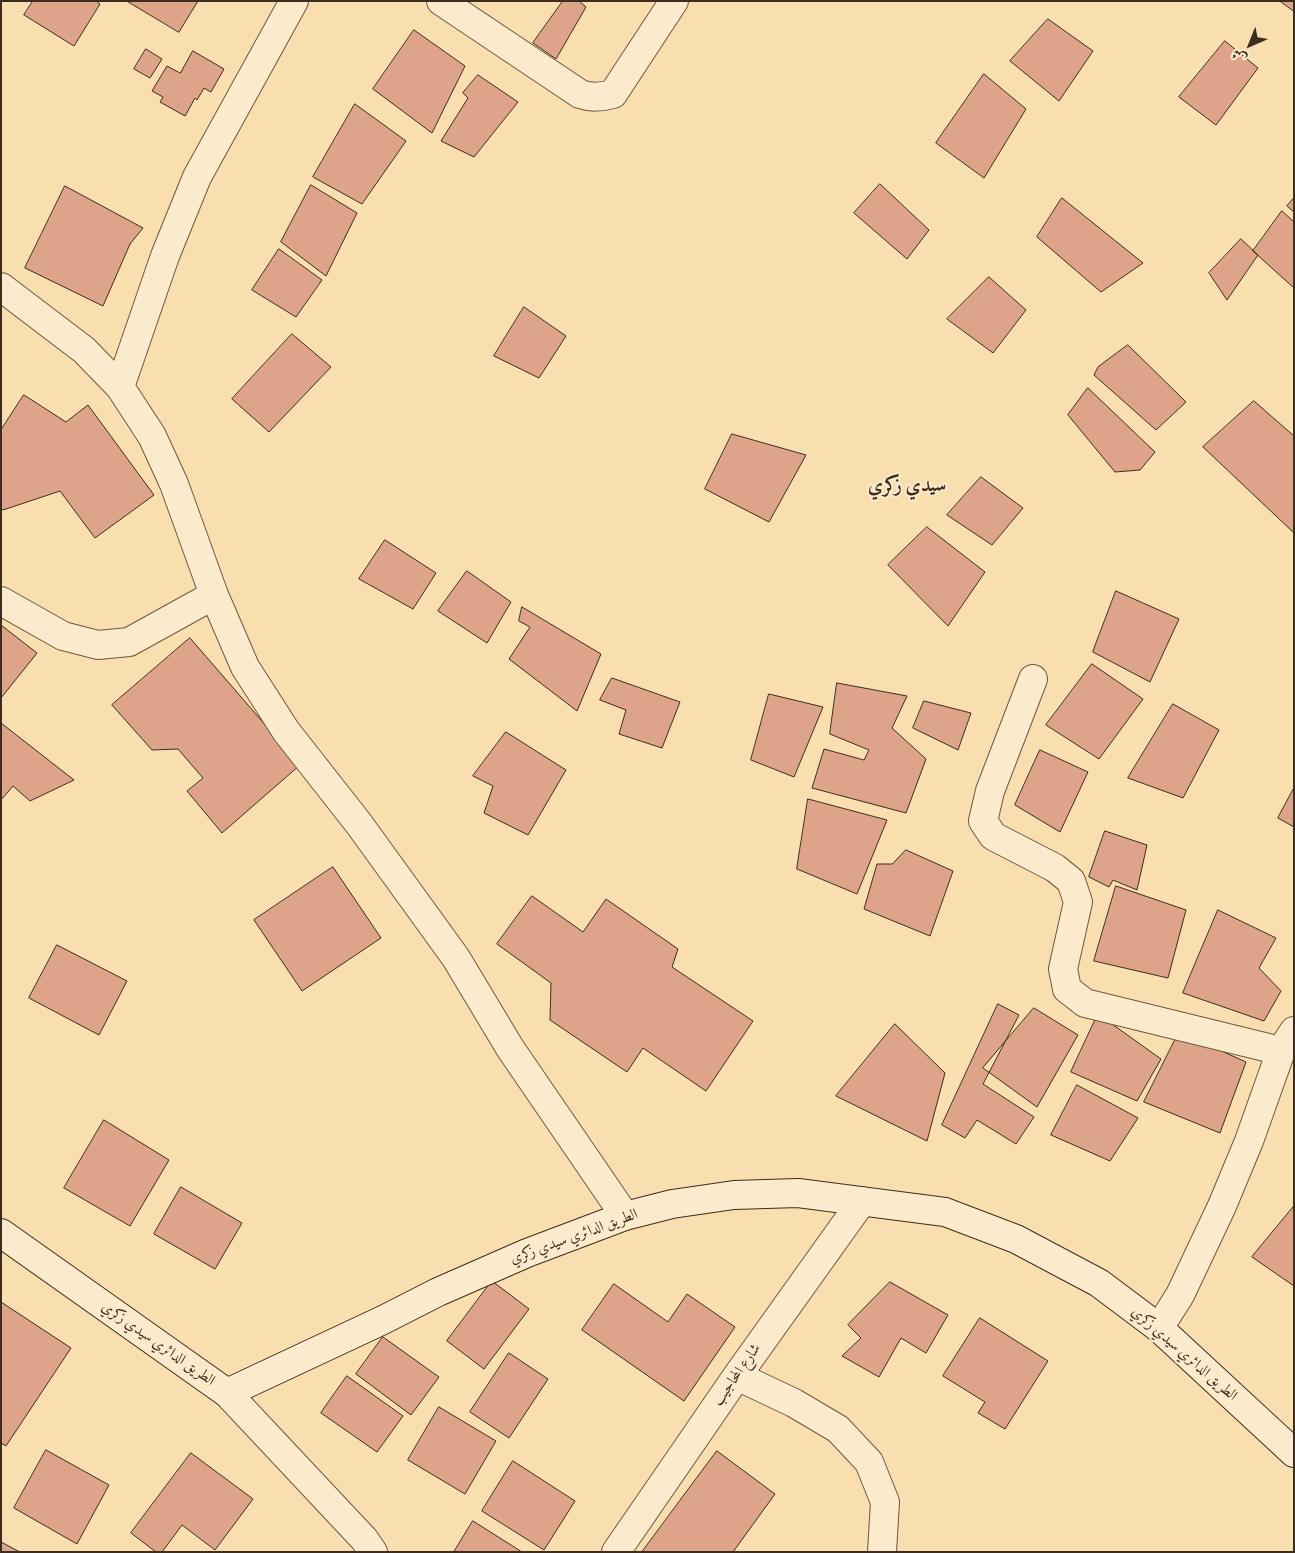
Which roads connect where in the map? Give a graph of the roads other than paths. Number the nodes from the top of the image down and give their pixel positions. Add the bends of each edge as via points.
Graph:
1 (294, 1) edge
2 (441, 1) edge
3 (674, 1) edge
4 (1, 287) edge
5 (120, 387) junction
6 (214, 595) junction
7 (1, 601) edge
8 (1032, 679) dead end
9 (1287, 1041) edge
10 (862, 1201) junction
11 (625, 1216) junction
12 (1, 1233) edge
13 (1159, 1328) junction
14 (737, 1376) junction
15 (227, 1393) junction
16 (1294, 1453) edge
17 (373, 1552) edge
18 (616, 1552) edge
19 (882, 1552) edge

1 - 5 street via 197,177 165,256
2 - 3 street via 590,98 613,94
4 - 5 street via 84,350
5 - 6 street via 152,436 174,484
6 - 7 street via 129,642 98,645 63,636
6 - 11 street via 245,667 286,732 359,824 456,958 510,1048
8 - 9 street via 990,791 983,821 992,836 1055,868 1071,881 1078,902 1063,969 1066,989 1086,1004
9 - 13 street via 1222,1206 1180,1295
10 - 11 street, الطريق الدائري سيدي زكري via 798,1193 734,1195 672,1204
10 - 13 street, الطريق الدائري سيدي زكري via 945,1212 1016,1238 1099,1283
10 - 14 street, شارع المحاجيب
11 - 15 street, الطريق الدائري سيدي زكري via 527,1253 438,1292
12 - 15 street, الطريق الدائري سيدي زكري
13 - 16 street, الطريق الدائري سيدي زكري
14 - 18 street, شارع المحاجيب
14 - 19 street via 794,1403 838,1429 869,1462 885,1502
15 - 17 street

